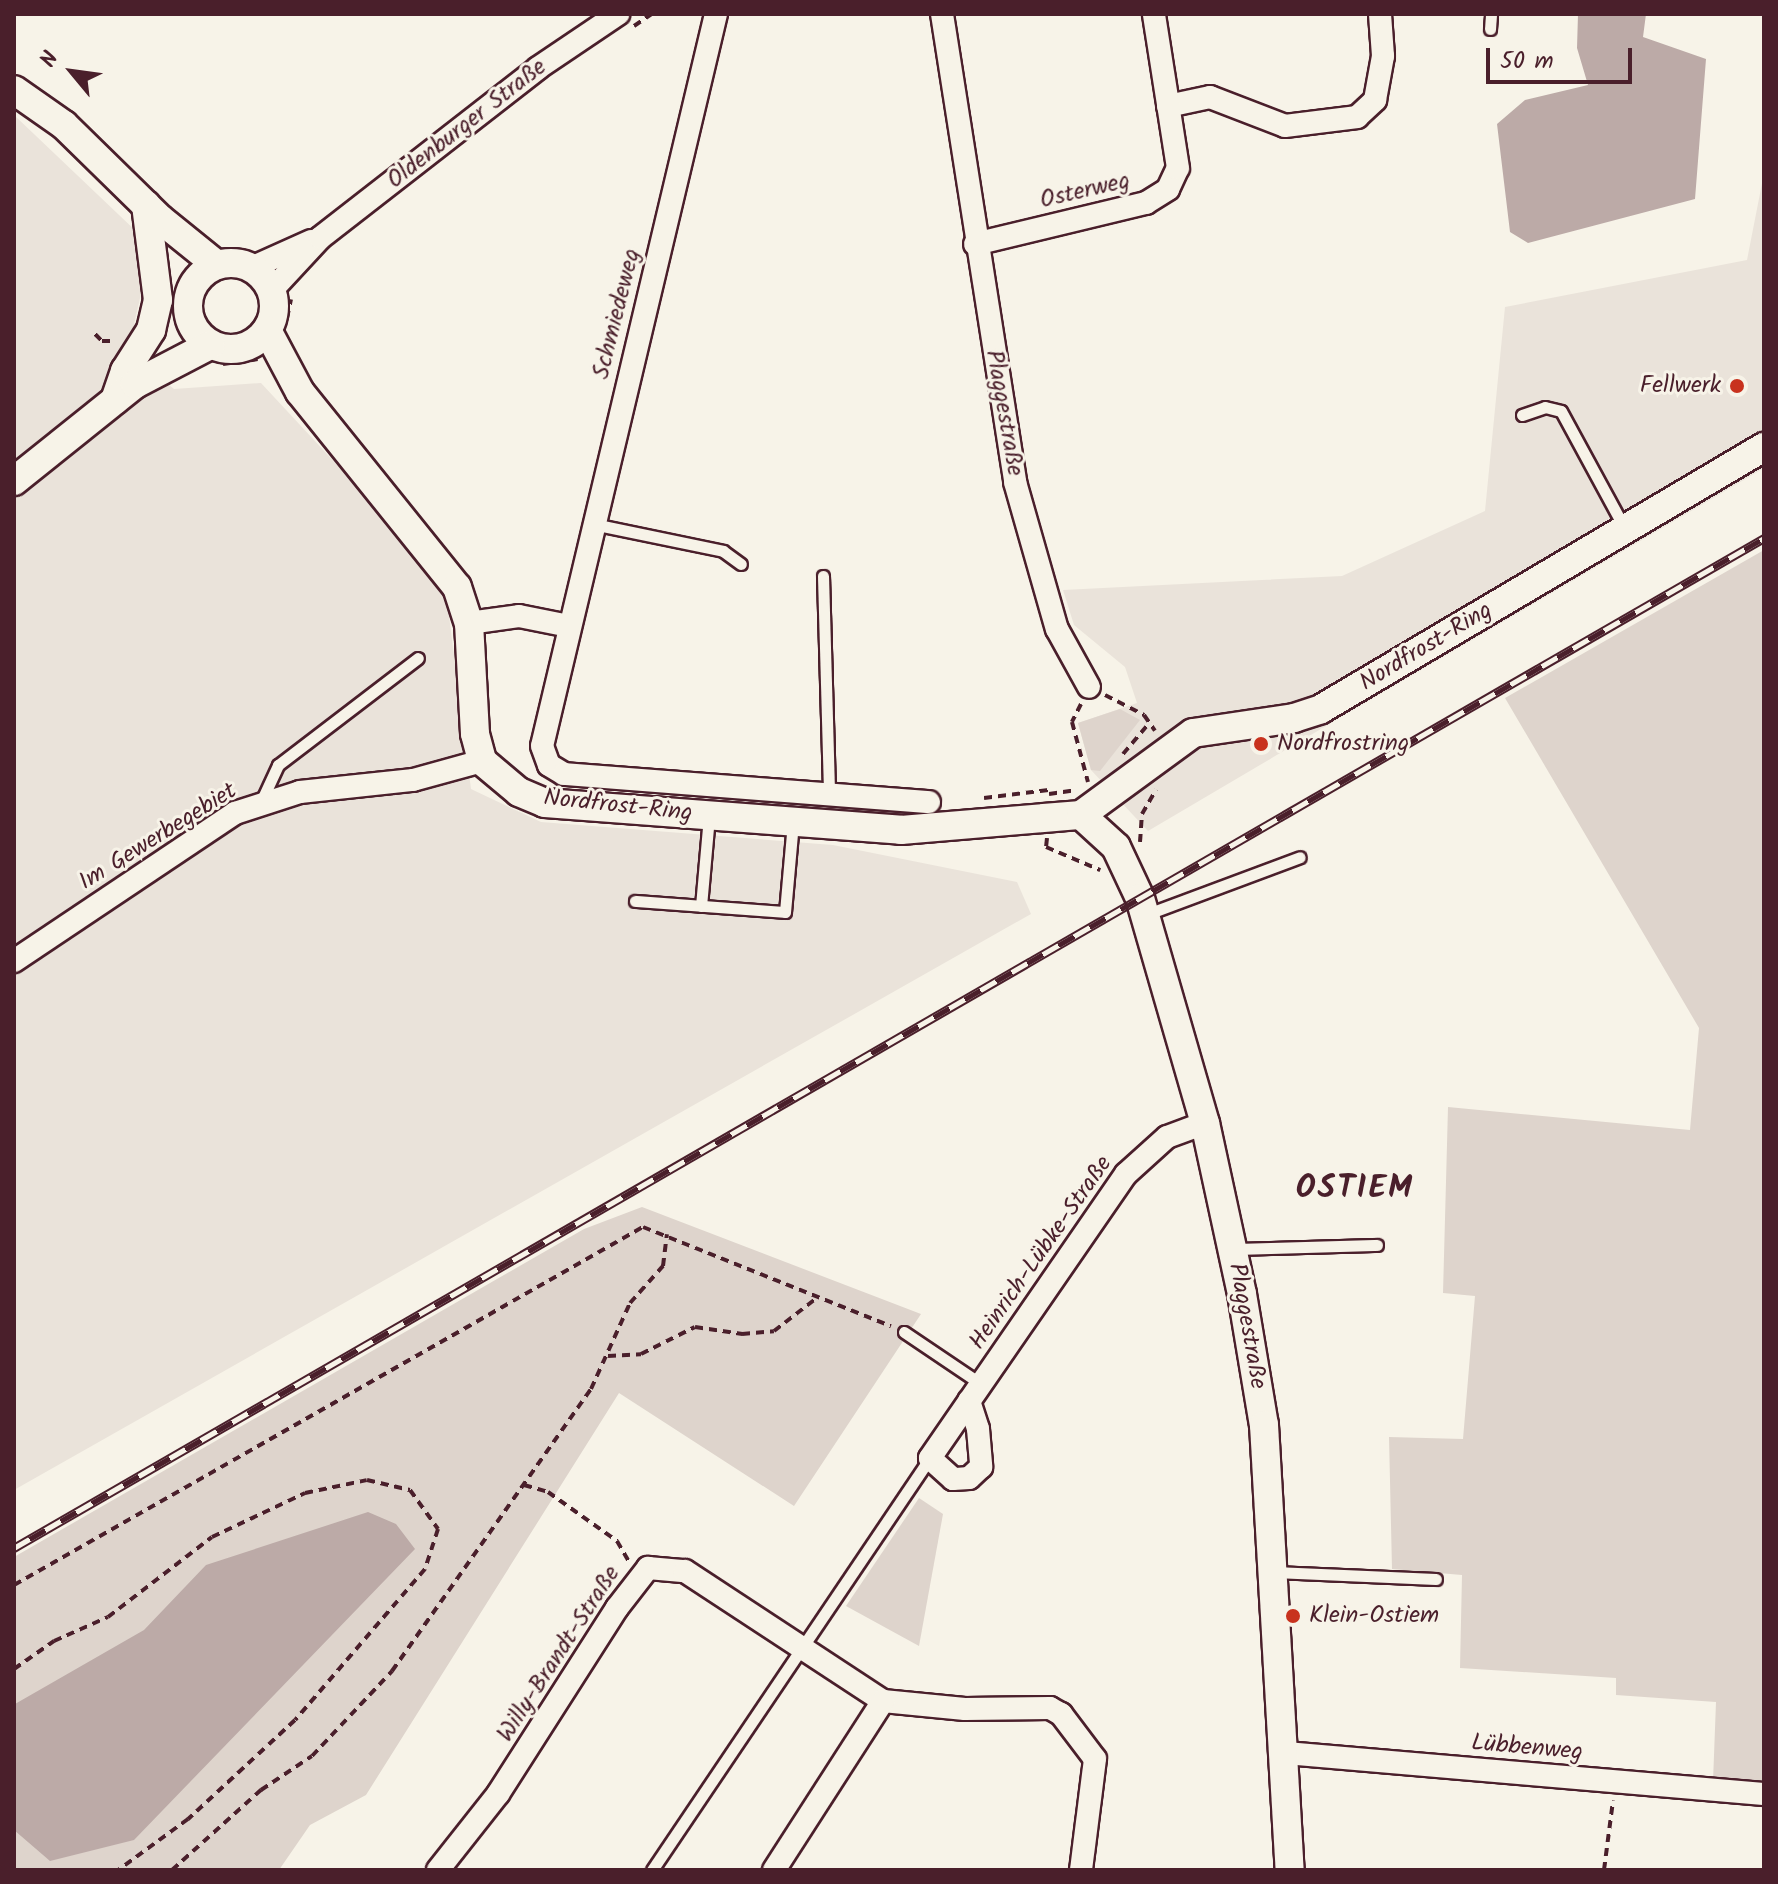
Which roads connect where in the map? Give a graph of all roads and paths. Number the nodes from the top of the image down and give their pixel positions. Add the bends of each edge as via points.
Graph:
1 (618, 14) edge
2 (716, 14) edge
3 (942, 14) edge
4 (1154, 14) edge
5 (1380, 14) edge
6 (1491, 14) edge
7 (1490, 29) dead end
8 (14, 90) edge
9 (1168, 106) junction
10 (153, 212) junction
11 (320, 238) junction
12 (975, 244) junction
13 (217, 265) junction
14 (251, 268) junction
15 (194, 283) junction
16 (271, 291) junction
17 (200, 335) junction
18 (256, 339) junction
19 (125, 392) junction
20 (1522, 415) dead end
21 (1764, 447) edge
22 (14, 481) edge
23 (592, 524) junction
24 (1625, 529) junction
25 (741, 564) dead end
26 (823, 576) dead end
27 (469, 623) junction
28 (569, 626) junction
29 (418, 658) dead end
30 (1089, 687) junction
31 (1150, 722) dead end
32 (482, 761) junction
33 (1158, 786) dead end
34 (829, 794) junction
35 (971, 800) dead end
36 (929, 802) dead end
37 (1049, 802) junction
38 (1081, 802) junction
39 (260, 804) junction
40 (709, 816) junction
41 (793, 822) junction
42 (1140, 846) dead end
43 (1300, 857) dead end
44 (1105, 875) dead end
45 (635, 901) dead end
46 (701, 906) junction
47 (1145, 915) junction
48 (14, 961) edge
49 (1205, 1123) junction
50 (667, 1234) junction
51 (1377, 1245) dead end
52 (1233, 1249) junction
53 (819, 1296) junction
54 (904, 1332) joint
55 (608, 1356) junction
56 (975, 1393) junction
57 (930, 1458) junction
58 (524, 1485) junction
59 (1273, 1572) junction
60 (638, 1577) junction
61 (1436, 1579) dead end
62 (14, 1585) edge
63 (801, 1644) junction
64 (14, 1669) edge
65 (883, 1701) junction
66 (1285, 1753) junction
67 (1616, 1782) junction
68 (1764, 1794) edge
69 (118, 1870) edge
70 (172, 1870) edge
71 (438, 1870) edge
72 (652, 1870) edge
73 (774, 1870) edge
74 (1081, 1870) edge
75 (1290, 1870) edge
76 (1604, 1870) edge

1 - 11 street, Oldenburger Straße via 538,68
2 - 23 street, Schmiedeweg
3 - 12 street, Plaggestraße
4 - 9 street, Osterweg
5 - 9 street via 1383,56 1375,100 1357,117 1285,126 1210,97
6 - 7 lane
8 - 10 street via 64,125
9 - 12 street, Osterweg via 1178,168 1168,189 1146,203
10 - 13 street
10 - 15 street
10 - 19 street via 158,300 151,330 125,371
11 - 14 street, Oldenburger Straße
11 - 16 street, Oldenburger Straße
12 - 30 street, Plaggestraße via 1015,482 1057,629
13 - 14 street
13 - 15 street
14 - 16 street
15 - 17 street via 188,297
16 - 18 street via 273,318
17 - 18 street
17 - 19 street
18 - 27 street via 457,587
19 - 22 street
20 - 24 lane via 1545,407 1561,411
21 - 24 street, Nordfrost-Ring
23 - 25 lane via 723,551
23 - 28 street, Schmiedeweg
24 - 38 street, Nordfrost-Ring via 1321,709 1193,733
26 - 34 lane
27 - 28 street via 519,616
27 - 32 street via 475,734
28 - 34 street, Schmiedeweg via 542,746 549,765 564,774
29 - 39 lane via 278,765
30 - 31 path
30 - 38 path via 1072,722 1089,785
32 - 39 street, Im Gewerbegebiet via 413,780 300,792
32 - 40 street, Nordfrost-Ring via 519,792 545,803
33 - 42 path via 1142,814
34 - 36 street, Schmiedeweg
35 - 37 path
37 - 38 street, Nordfrost-Ring
37 - 41 street, Nordfrost-Ring via 945,829
37 - 44 path via 1046,847 1082,859
38 - 47 street, Plaggestraße via 1116,847
39 - 48 street, Im Gewerbegebiet via 235,813
40 - 41 street, Nordfrost-Ring
40 - 46 lane
41 - 46 lane via 785,912
43 - 47 lane
45 - 46 lane
47 - 49 street, Plaggestraße
49 - 52 street, Plaggestraße
49 - 56 street, Heinrich-Lübke-Straße via 1167,1137 1126,1174
50 - 53 path
50 - 55 path via 663,1266 630,1303
50 - 62 path via 643,1227 604,1244
51 - 52 lane
52 - 59 street, Plaggestraße via 1264,1425
53 - 54 path
53 - 55 path via 774,1331 742,1334 695,1327 641,1354
54 - 56 lane
55 - 58 path
56 - 57 street, Heinrich-Lübke-Straße
56 - 57 street via 981,1467 969,1478 953,1479
57 - 63 lane, Heinrich-Lübke-Straße
58 - 60 path via 548,1492 617,1541
58 - 70 path via 504,1506 392,1671 312,1756 261,1790
59 - 61 lane
59 - 66 street, Plaggestraße
60 - 63 street, Willy-Brandt-Straße via 648,1568 685,1571
60 - 71 street, Willy-Brandt-Straße via 498,1794
63 - 65 street, Willy-Brandt-Straße
63 - 72 lane, Heinrich-Lübke-Straße
64 - 69 path via 54,1641 108,1617 212,1537 305,1493 367,1480 410,1490 438,1529 425,1569 295,1720 188,1819
65 - 73 street
65 - 74 street via 965,1709 1050,1708 1061,1714 1095,1759
66 - 67 street, Lübbenweg
66 - 75 street, Plaggestraße
67 - 68 street, Lübbenweg
67 - 76 path

